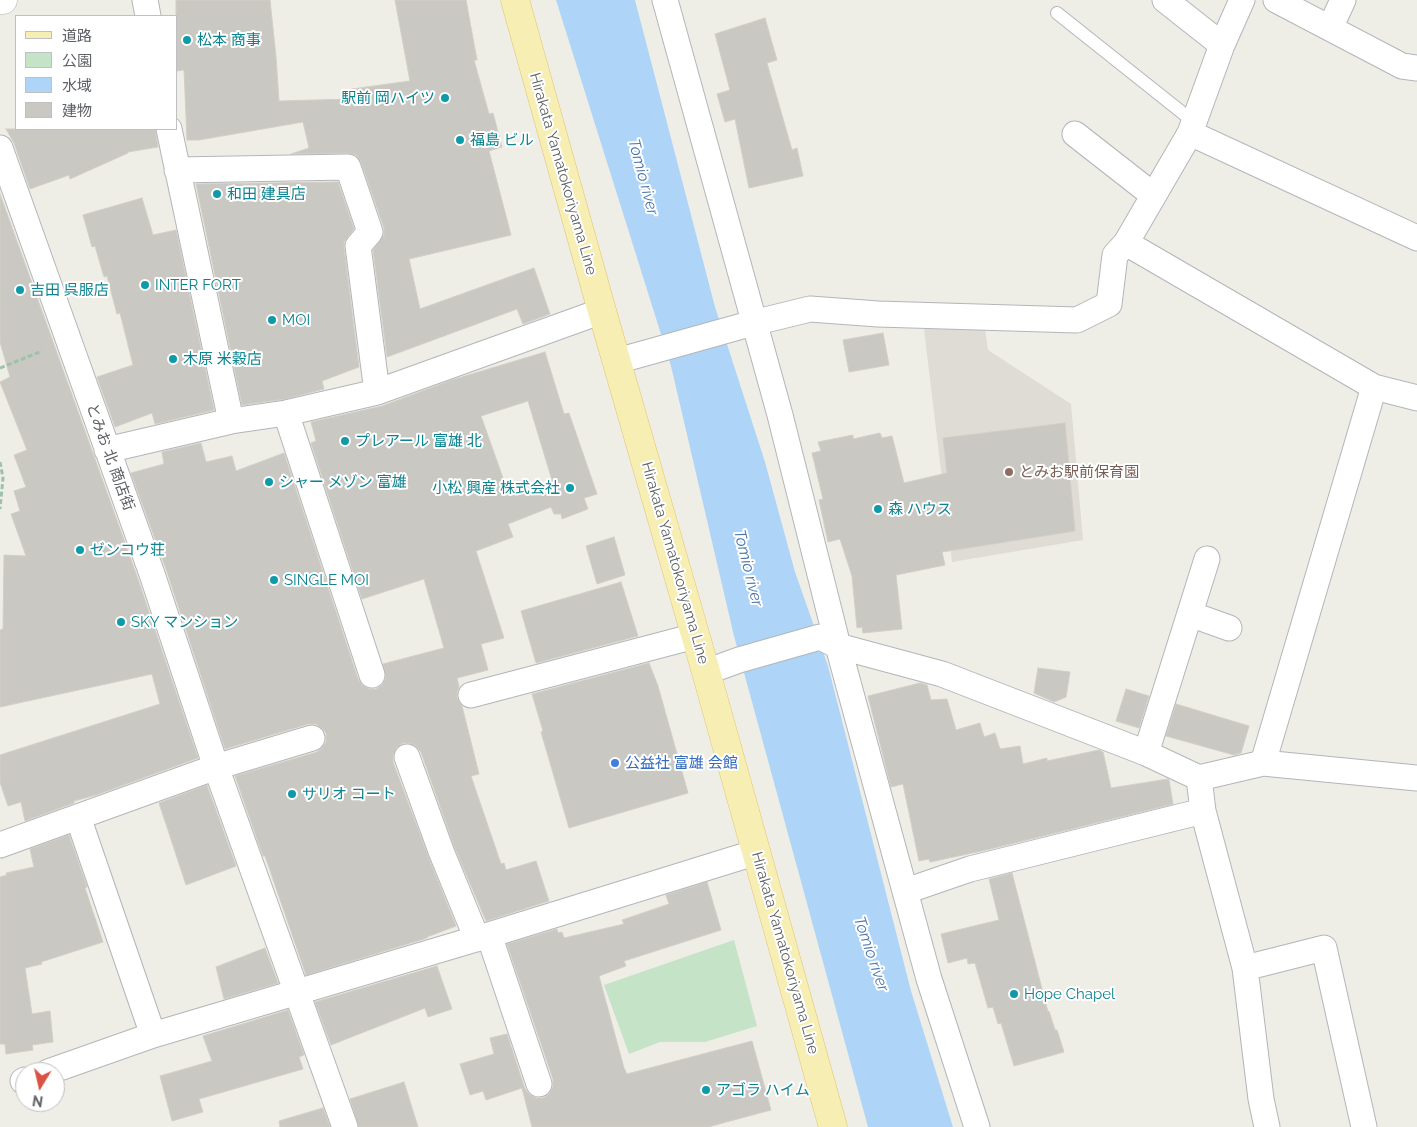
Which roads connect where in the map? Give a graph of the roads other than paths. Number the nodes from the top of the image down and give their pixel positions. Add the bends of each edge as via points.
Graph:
1 (145, 0) edge
2 (514, 0) edge
3 (665, 0) edge
4 (1165, 0) edge
5 (1242, 0) edge
6 (1276, 0) edge
7 (1343, 0) edge
8 (1057, 13) dead end
9 (148, 15) edge
10 (1330, 28) junction
11 (1222, 45) junction
12 (1417, 68) edge
13 (1192, 127) junction
14 (169, 130) edge
15 (1074, 134) dead end
16 (0, 148) edge
17 (177, 170) junction
18 (1153, 196) junction
19 (1417, 238) edge
20 (1126, 242) junction
21 (602, 312) junction
22 (742, 326) junction
23 (617, 361) junction
24 (1374, 387) junction
25 (377, 392) junction
26 (1416, 393) edge
27 (286, 414) junction
28 (231, 421) junction
29 (107, 450) junction
30 (1207, 559) dead end
31 (1190, 614) junction
32 (1229, 628) dead end
33 (695, 636) junction
34 (829, 642) junction
35 (706, 672) junction
36 (372, 676) dead end
37 (470, 695) dead end
38 (312, 738) dead end
39 (1146, 754) junction
40 (407, 757) dead end
41 (1263, 763) junction
42 (216, 767) junction
43 (1199, 778) junction
44 (1417, 778) edge
45 (1203, 811) junction
46 (78, 817) junction
47 (0, 845) edge
48 (756, 852) junction
49 (906, 891) junction
50 (483, 937) junction
51 (1245, 968) junction
52 (297, 993) junction
53 (153, 1035) junction
54 (65, 1066) edge
55 (539, 1084) dead end
56 (345, 1127) edge
57 (833, 1127) edge
58 (977, 1127) edge
59 (1267, 1127) edge
60 (1364, 1127) edge

1 - 9 street
2 - 21 main road, Hirakata Yamatokoriyama Line
3 - 22 street
4 - 11 street
5 - 11 street
6 - 10 street
7 - 10 street
8 - 13 lane
10 - 12 street via 1402,66
11 - 13 street
13 - 18 street
13 - 19 street
14 - 17 street
15 - 18 street
16 - 29 street, とみお 北 商店街
17 - 25 street via 348,166 370,232 358,246
17 - 28 street
18 - 20 street
20 - 22 street via 1115,255 1108,304 1077,320 810,309
20 - 24 street
21 - 23 main road, Hirakata Yamatokoriyama Line
21 - 25 street
22 - 23 street
22 - 34 street via 780,415
23 - 33 main road, Hirakata Yamatokoriyama Line
24 - 26 street
24 - 41 street
25 - 27 street
27 - 28 street
27 - 36 street
28 - 29 street
29 - 42 street, とみお 北 商店街
30 - 31 street
31 - 32 street
31 - 39 street
33 - 35 main road, Hirakata Yamatokoriyama Line
33 - 37 street
34 - 35 street via 739,660
34 - 39 street via 942,674
34 - 49 street
35 - 48 main road, Hirakata Yamatokoriyama Line
38 - 42 street
39 - 43 street
40 - 50 street via 441,851
41 - 43 street
41 - 44 street
42 - 46 street
42 - 52 street, とみお 北 商店街
43 - 45 street
45 - 49 street via 970,869
45 - 51 street
46 - 47 street
46 - 53 street
48 - 50 street
48 - 57 main road, Hirakata Yamatokoriyama Line
49 - 58 street via 929,979
50 - 52 street
50 - 55 street
51 - 59 street
51 - 60 street via 1324,948
52 - 53 street
52 - 56 street, とみお 北 商店街
53 - 54 street

